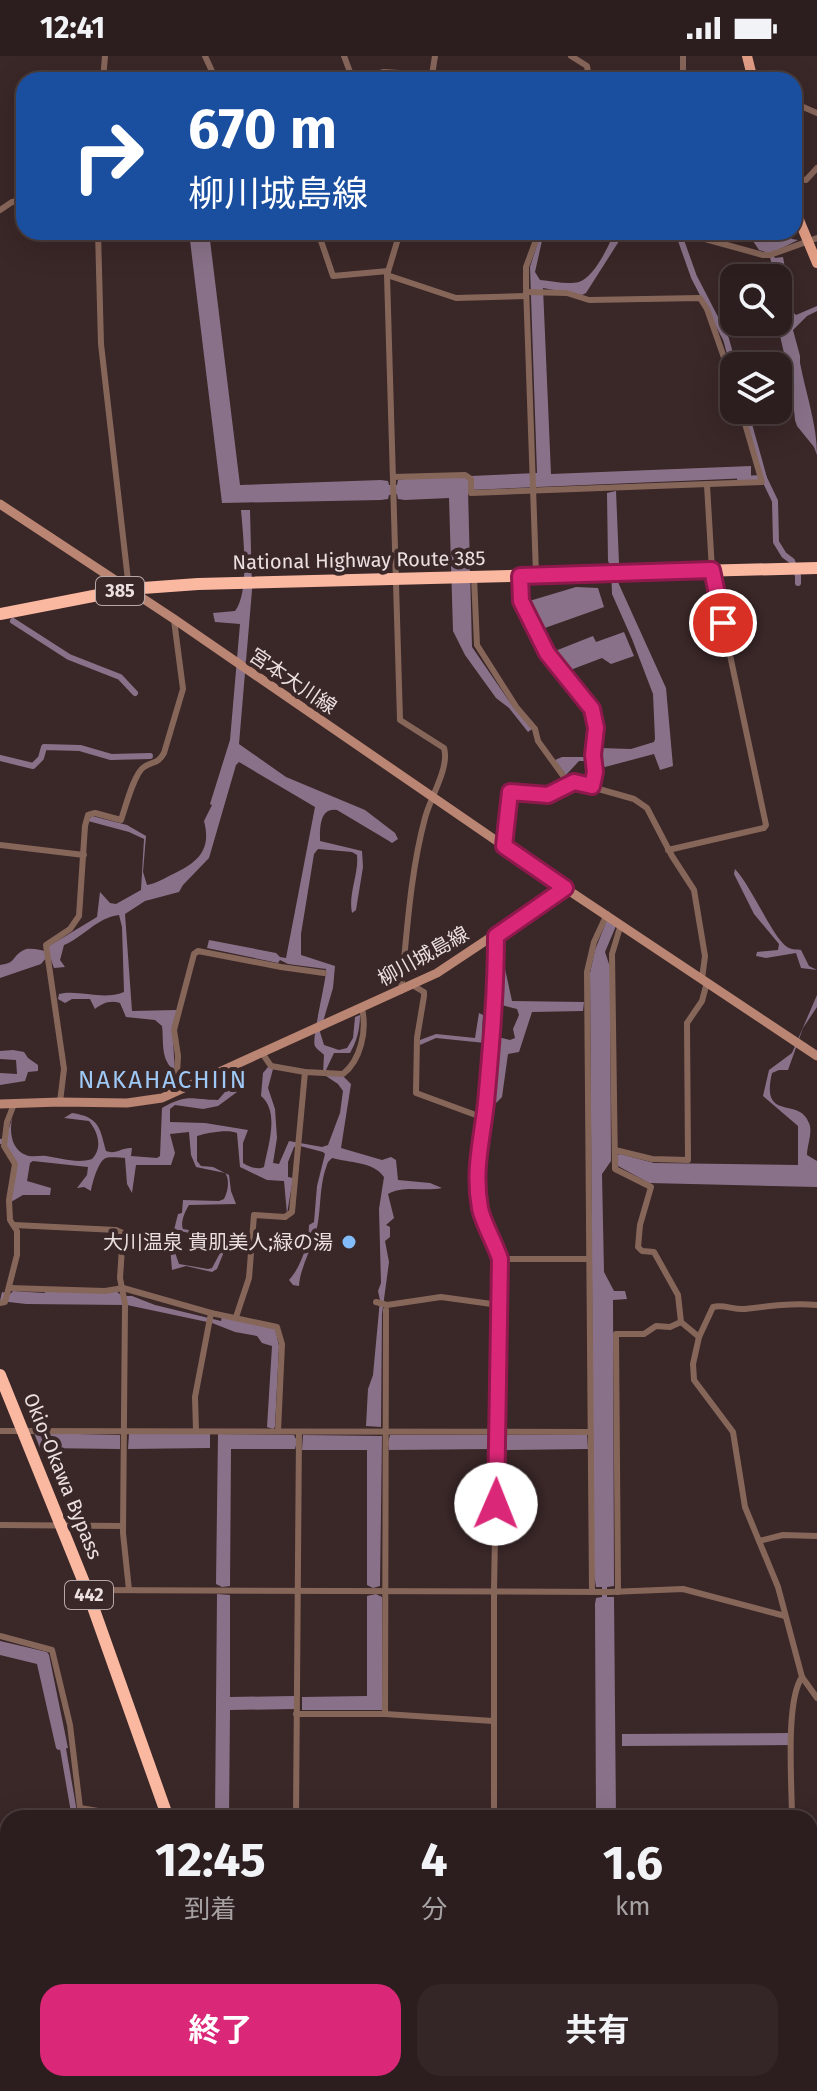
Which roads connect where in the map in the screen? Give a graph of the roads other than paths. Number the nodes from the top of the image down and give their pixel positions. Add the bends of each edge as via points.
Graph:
1 (571, 56) edge
2 (588, 72) edge
3 (817, 168) edge
4 (802, 180) edge
5 (802, 222) edge
6 (98, 240) edge
7 (321, 240) edge
8 (398, 240) edge
9 (536, 240) edge
10 (710, 240) edge
11 (812, 240) edge
12 (817, 263) edge
13 (388, 273) junction
14 (526, 294) junction
15 (722, 352) edge
16 (745, 424) edge
17 (393, 479) junction
18 (707, 485) junction
19 (532, 491) junction
20 (0, 504) edge
21 (817, 568) edge
22 (712, 570) junction
23 (536, 575) junction
24 (520, 576) junction
25 (474, 577) junction
26 (396, 578) junction
27 (129, 589) junction
28 (0, 614) edge
29 (174, 619) junction
30 (569, 784) junction
31 (592, 786) junction
32 (431, 796) junction
33 (0, 845) edge
34 (504, 846) junction
35 (668, 850) junction
36 (84, 855) junction
37 (565, 888) junction
38 (607, 914) junction
39 (621, 924) junction
40 (496, 936) junction
41 (324, 973) dead end
42 (704, 981) junction
43 (412, 985) junction
44 (401, 991) junction
45 (362, 1009) junction
46 (262, 1053) junction
47 (817, 1056) edge
48 (305, 1072) junction
49 (176, 1092) junction
50 (60, 1102) junction
51 (0, 1104) edge
52 (14, 1104) junction
53 (484, 1118) junction
54 (615, 1150) junction
55 (14, 1225) junction
56 (500, 1259) junction
57 (589, 1259) junction
58 (9, 1290) junction
59 (124, 1296) junction
60 (3, 1302) edge
61 (376, 1302) dead end
62 (499, 1305) junction
63 (817, 1305) edge
64 (386, 1308) junction
65 (236, 1317) junction
66 (210, 1318) junction
67 (681, 1322) junction
68 (699, 1337) junction
69 (0, 1375) edge
70 (0, 1391) edge
71 (196, 1430) junction
72 (0, 1431) edge
73 (20, 1431) junction
74 (124, 1431) junction
75 (273, 1432) junction
76 (386, 1432) junction
77 (591, 1432) junction
78 (299, 1434) junction
79 (498, 1439) junction
80 (0, 1525) edge
81 (58, 1525) junction
82 (123, 1526) junction
83 (817, 1536) edge
84 (759, 1541) junction
85 (87, 1590) junction
86 (129, 1590) junction
87 (299, 1591) junction
88 (378, 1591) junction
89 (494, 1591) junction
90 (592, 1592) junction
91 (618, 1592) junction
92 (785, 1616) junction
93 (0, 1636) edge
94 (802, 1677) junction
95 (817, 1698) edge
96 (296, 1714) junction
97 (385, 1714) junction
98 (493, 1721) junction
99 (92, 1810) edge
100 (158, 1810) edge
101 (165, 1810) edge
102 (296, 1810) edge
103 (494, 1810) edge
104 (792, 1810) edge

1 - 2 street
3 - 4 street
5 - 11 main road
6 - 27 street via 101,344
7 - 13 street via 333,276
8 - 13 street
9 - 14 street via 526,267
10 - 11 street via 772,254
11 - 12 main road
13 - 14 street via 456,298
13 - 17 street
14 - 15 street via 567,293 589,300 700,298
14 - 19 street
16 - 18 street via 762,482
17 - 19 street via 465,475 471,479 471,493
17 - 26 street
18 - 19 street
18 - 22 street
19 - 23 street
20 - 27 main road, 宮本大川線
21 - 22 highway, National Highway Route 385 / 385
22 - 23 highway, National Highway Route 385 / 385
22 - 35 street via 766,825
23 - 24 highway, National Highway Route 385 / 385
24 - 25 highway, National Highway Route 385 / 385
24 - 31 street via 521,601 547,653 592,709
25 - 26 highway, National Highway Route 385 / 385
25 - 30 street via 477,645
26 - 27 highway, National Highway Route 385 / 385
26 - 32 street via 400,720 446,752
27 - 28 highway, National Highway Route 385 / 385
27 - 29 main road, 宮本大川線
29 - 32 main road, 宮本大川線
29 - 36 street via 183,689 164,753 137,775 121,820 88,815
30 - 31 street
30 - 34 street via 548,795 510,792
31 - 35 street via 647,808
32 - 34 main road, 宮本大川線
32 - 44 street via 415,854
33 - 36 street
34 - 37 main road, 宮本大川線
35 - 42 street via 694,890
36 - 50 street via 79,916 70,929 48,942 46,950 64,1069
37 - 38 main road
37 - 40 main road, 柳川城島線
38 - 39 main road
38 - 57 street via 587,972
39 - 42 main road
39 - 54 street via 612,954
40 - 43 main road, 柳川城島線
40 - 53 street
41 - 49 street via 194,954 174,1030
42 - 47 main road
42 - 54 street via 702,1001 687,1023 688,1160
43 - 44 main road, 柳川城島線
43 - 53 street via 424,992 416,1093
44 - 45 main road, 柳川城島線
45 - 46 main road, 柳川城島線
45 - 48 street via 362,1039 347,1072
46 - 48 street via 271,1066
46 - 49 main road, 柳川城島線
48 - 65 street via 292,1212 285,1217 254,1215 249,1278
49 - 50 main road, 柳川城島線 via 127,1103
50 - 52 main road, 柳川城島線
51 - 52 main road, 柳川城島線
52 - 55 street via 4,1149 15,1164 9,1193
53 - 56 street via 476,1170 480,1210
54 - 67 street via 615,1169 651,1187 638,1247 654,1252 678,1295
55 - 58 street via 17,1255
55 - 59 street via 121,1231
56 - 57 street
56 - 62 street
57 - 77 street
58 - 59 street via 105,1291
58 - 60 street
59 - 66 street
59 - 74 street
61 - 64 street
62 - 64 street via 441,1297
62 - 79 street
63 - 68 street via 717,1305
64 - 76 street
65 - 66 street
65 - 75 street via 277,1327 281,1339
66 - 71 street via 195,1397
67 - 68 street
67 - 91 street via 644,1334 616,1334
68 - 84 street via 694,1380 733,1432 742,1495
69 - 73 highway, Okio-Okawa Bypass / 442
70 - 73 highway, Okio-Okawa Bypass / 442
71 - 74 street
71 - 75 street
72 - 73 street
73 - 74 street
73 - 81 highway, Okio-Okawa Bypass / 442
74 - 82 street
75 - 78 street
76 - 78 street
76 - 79 street
76 - 88 street
77 - 79 street
77 - 90 street
78 - 87 street
79 - 89 street
80 - 81 street
81 - 82 street
81 - 85 highway, Okio-Okawa Bypass / 442
81 - 100 highway, Okio-Okawa Bypass / 442
82 - 86 street
83 - 84 street
84 - 92 street
85 - 86 street
85 - 101 highway, Okio-Okawa Bypass / 442
86 - 87 street
87 - 88 street
87 - 96 street
88 - 89 street
88 - 97 street
89 - 90 street
89 - 98 street
90 - 91 street
91 - 92 street via 683,1589
92 - 94 street
93 - 99 street via 52,1650 70,1725 80,1808
94 - 95 street
94 - 104 street via 792,1718
96 - 97 street
96 - 102 street
97 - 98 street
98 - 103 street

